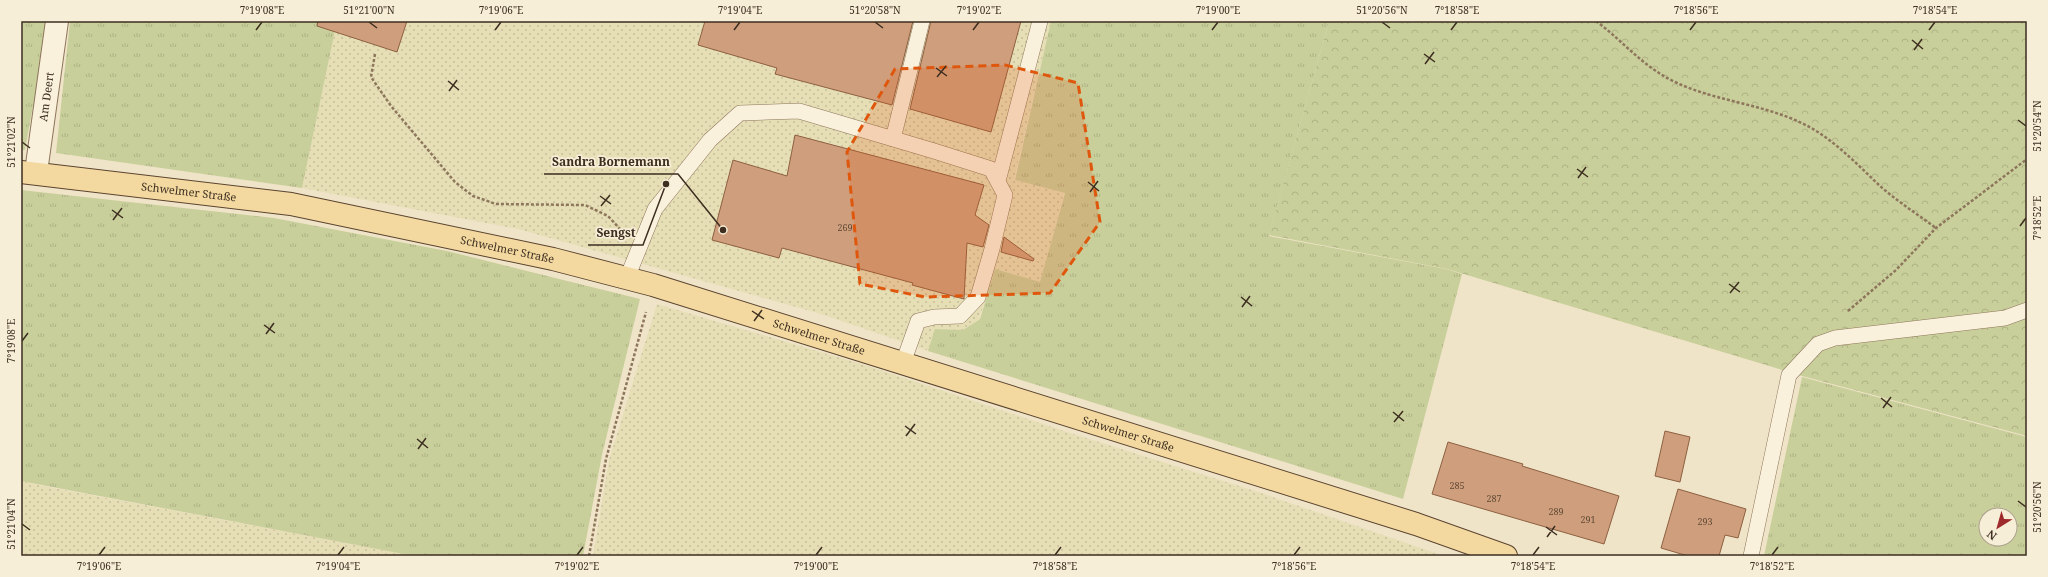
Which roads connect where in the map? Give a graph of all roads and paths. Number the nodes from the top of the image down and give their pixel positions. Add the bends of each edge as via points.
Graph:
1 (56, 21) edge
2 (922, 21) edge
3 (1040, 21) edge
4 (1596, 21) edge
5 (375, 54) dead end
6 (893, 139) junction
7 (2027, 159) edge
8 (29, 172) edge
9 (998, 181) junction
10 (1936, 228) junction
11 (639, 249) junction
12 (627, 278) junction
13 (653, 285) junction
14 (2027, 310) edge
15 (1818, 344) junction
16 (903, 363) junction
17 (589, 556) edge
18 (1506, 556) edge
19 (1751, 556) edge

1 - 8 street, Am Deert
2 - 6 lane
3 - 9 lane
4 - 10 path via 1640,61 1675,82 1714,96 1762,107 1813,129 1852,158 1881,187
5 - 11 path via 371,77 375,83 391,106 455,182 473,196 496,204 585,205 608,216
6 - 9 lane via 991,169
6 - 11 lane via 799,111 740,113 710,140 655,209
7 - 10 path
8 - 12 main road, Schwelmer Straße via 291,204 553,258
9 - 16 lane via 1005,195 978,297 960,316 934,317 918,321
10 - 15 path via 1896,270 1854,305
11 - 12 lane
12 - 13 main road, Schwelmer Straße
13 - 16 main road, Schwelmer Straße
13 - 17 path via 606,459
14 - 15 lane via 2005,318 1835,338
15 - 19 lane via 1789,375
16 - 18 main road, Schwelmer Straße via 1416,524

